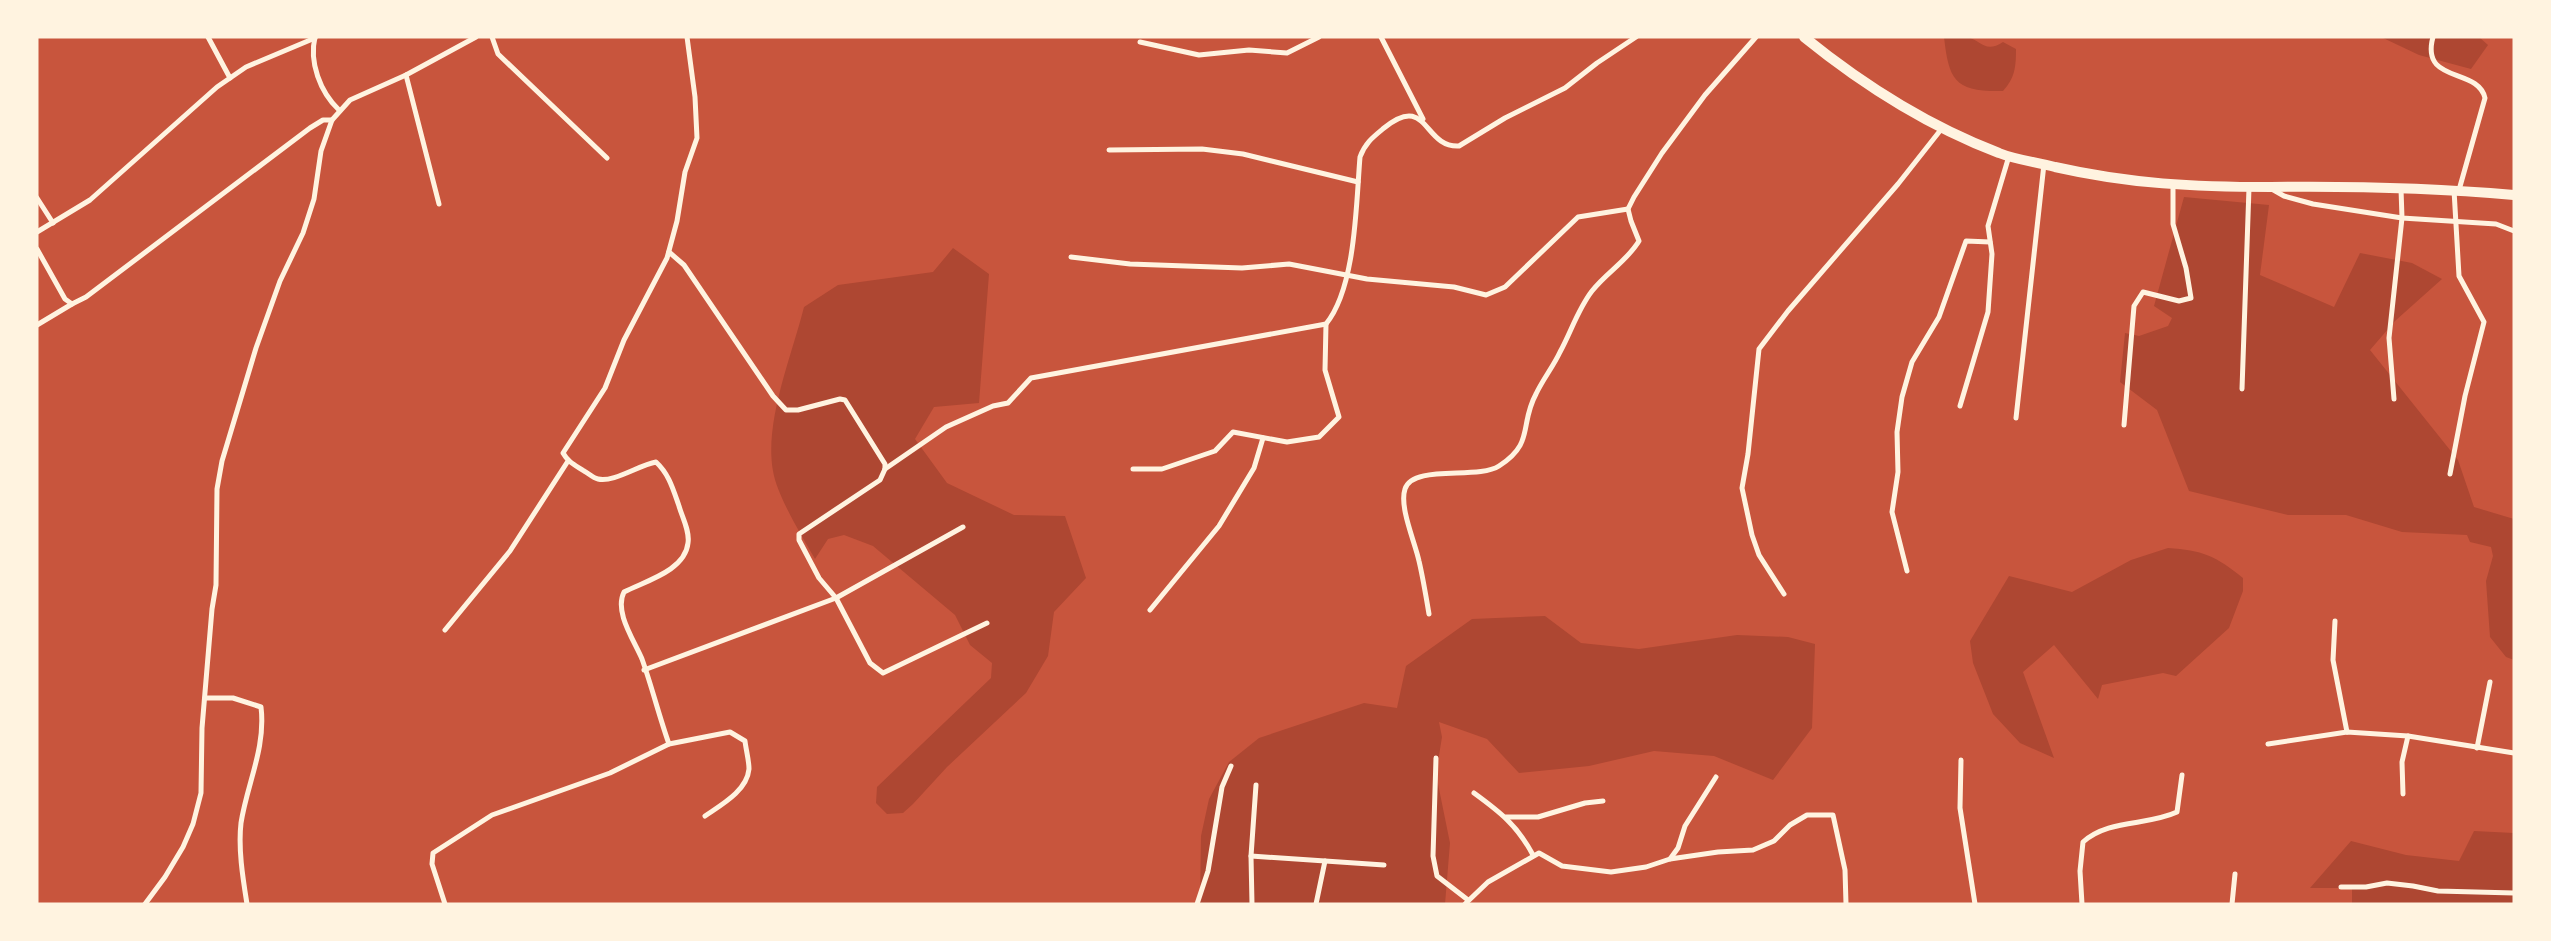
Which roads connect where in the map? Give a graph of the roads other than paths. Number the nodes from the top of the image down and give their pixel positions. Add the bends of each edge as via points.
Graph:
1 (208, 37) edge
2 (315, 37) edge
3 (476, 37) edge
4 (492, 37) edge
5 (687, 37) edge
6 (1319, 37) edge
7 (1381, 37) edge
8 (1636, 37) edge
9 (1756, 37) edge
10 (1804, 37) edge
11 (2433, 37) edge
12 (1140, 42) dead end
13 (406, 75) junction
14 (230, 79) junction
15 (339, 110) junction
16 (332, 120) junction
17 (1425, 122) junction
18 (1943, 127) junction
19 (1109, 150) dead end
20 (2009, 156) junction
21 (607, 158) dead end
22 (2044, 164) junction
23 (1358, 182) junction
24 (2173, 184) junction
25 (2268, 187) junction
26 (2249, 188) junction
27 (2401, 189) junction
28 (2456, 190) junction
29 (2514, 195) edge
30 (37, 198) edge
31 (439, 204) dead end
32 (1628, 209) junction
33 (2402, 218) junction
34 (2455, 221) junction
35 (53, 223) junction
36 (2514, 230) edge
37 (37, 232) edge
38 (1990, 242) junction
39 (37, 249) edge
40 (668, 251) junction
41 (1071, 257) dead end
42 (1347, 275) junction
43 (72, 304) junction
44 (1326, 324) junction
45 (37, 325) edge
46 (2242, 389) dead end
47 (2394, 399) dead end
48 (1960, 406) dead end
49 (2017, 418) dead end
50 (2124, 425) dead end
51 (1263, 438) junction
52 (568, 461) junction
53 (885, 469) junction
54 (1133, 469) dead end
55 (2450, 474) dead end
56 (963, 527) dead end
57 (1907, 570) dead end
58 (1784, 594) dead end
59 (836, 598) junction
60 (1150, 610) dead end
61 (1429, 614) dead end
62 (2335, 621) dead end
63 (987, 623) dead end
64 (445, 630) dead end
65 (644, 670) junction
66 (2490, 682) dead end
67 (205, 698) junction
68 (2347, 732) junction
69 (2408, 736) junction
70 (668, 744) junction
71 (2269, 744) dead end
72 (2477, 748) junction
73 (2514, 753) edge
74 (1436, 758) dead end
75 (1961, 760) dead end
76 (1231, 766) dead end
77 (2182, 775) dead end
78 (1716, 777) dead end
79 (1256, 785) dead end
80 (1474, 793) dead end
81 (2403, 794) dead end
82 (1603, 801) dead end
83 (705, 816) dead end
84 (1506, 817) junction
85 (1533, 855) junction
86 (1251, 856) junction
87 (1670, 859) junction
88 (1325, 861) junction
89 (1384, 865) dead end
90 (2235, 874) dead end
91 (2341, 887) dead end
92 (2514, 893) edge
93 (1466, 902) edge
94 (145, 904) edge
95 (247, 904) edge
96 (445, 904) edge
97 (1197, 904) edge
98 (1251, 904) edge
99 (1315, 904) edge
100 (1846, 904) edge
101 (1975, 904) edge
102 (2082, 904) edge
103 (2232, 904) edge

1 - 14 street
2 - 14 street via 246,67
2 - 15 street via 318,77
3 - 13 street
4 - 21 street via 498,54
5 - 40 street via 696,138
6 - 12 street via 1287,53 1249,50 1199,55
7 - 17 street
8 - 17 street via 1565,88 1458,146 1442,143
9 - 32 street via 1704,95 1661,153
10 - 18 highway via 1893,101
11 - 28 street via 2430,47 2445,73 2476,82 2485,98
13 - 15 street via 350,100
13 - 31 street
14 - 35 street via 90,200
15 - 16 street
16 - 43 street via 310,128
16 - 67 street via 321,151 314,199 269,310 222,461
17 - 23 street via 1416,116 1400,116 1364,145
18 - 20 highway
18 - 58 street via 1759,349 1742,488 1759,555
19 - 23 street via 1202,149 1243,154
20 - 22 highway
20 - 38 street via 1988,226
22 - 24 highway via 2100,177
22 - 49 street
23 - 42 street
24 - 26 highway
24 - 50 street via 2173,224 2192,298 2179,301 2143,292 2134,306
25 - 26 highway
25 - 27 highway
25 - 33 street via 2312,204
26 - 46 street
27 - 28 highway
27 - 33 street
28 - 29 highway
28 - 34 street
30 - 35 street
32 - 42 street via 1578,217 1505,288 1486,295
32 - 61 street via 1639,241 1592,291 1576,317 1528,410 1522,446 1486,472 1415,478 1406,486 1403,501
33 - 34 street
33 - 47 street via 2389,338
34 - 36 street
34 - 55 street via 2459,276 2484,322
35 - 37 street
38 - 48 street via 1988,312
38 - 57 street via 1966,241 1939,317 1912,362 1902,397 1892,512
39 - 43 street
40 - 52 street via 605,388 563,453
40 - 53 street via 684,265 786,410 845,400
41 - 42 street via 1242,268 1289,264
42 - 44 street
43 - 45 street
44 - 51 street via 1325,370 1339,416 1318,437 1287,442
44 - 53 street via 1031,378 1008,403 946,427
51 - 54 street via 1233,432 1214,451 1162,469
51 - 60 street via 1254,468 1219,526
52 - 64 street via 510,551
52 - 65 street via 597,479 656,462 666,471 676,497 687,532 684,555 673,568 624,592 621,598 623,616
53 - 59 street via 880,480 799,534 819,578
56 - 59 street
59 - 63 street via 870,663 883,673
59 - 65 street
62 - 68 street via 2333,660
65 - 70 street
66 - 72 street
67 - 94 street via 201,793 193,824
67 - 95 street via 233,698 261,707 263,727 241,825
68 - 69 street
68 - 71 street
69 - 72 street
69 - 81 street via 2402,762
70 - 83 street via 730,732 745,741 749,769 744,784
70 - 96 street via 610,774 492,815 432,853
72 - 73 street
74 - 93 street via 1433,856 1437,876
75 - 101 street via 1960,808
76 - 97 street via 1222,787 1208,872
77 - 102 street via 2177,812 2135,820 2083,842
78 - 87 street
79 - 86 street
80 - 84 street
82 - 84 street via 1538,817
84 - 85 street
85 - 87 street via 1539,853 1562,866 1611,872
85 - 93 street
86 - 88 street
86 - 98 street
87 - 100 street via 1753,850 1774,841 1807,815 1833,816 1845,870
88 - 89 street
88 - 99 street
90 - 103 street
91 - 92 street via 2387,883 2438,891

